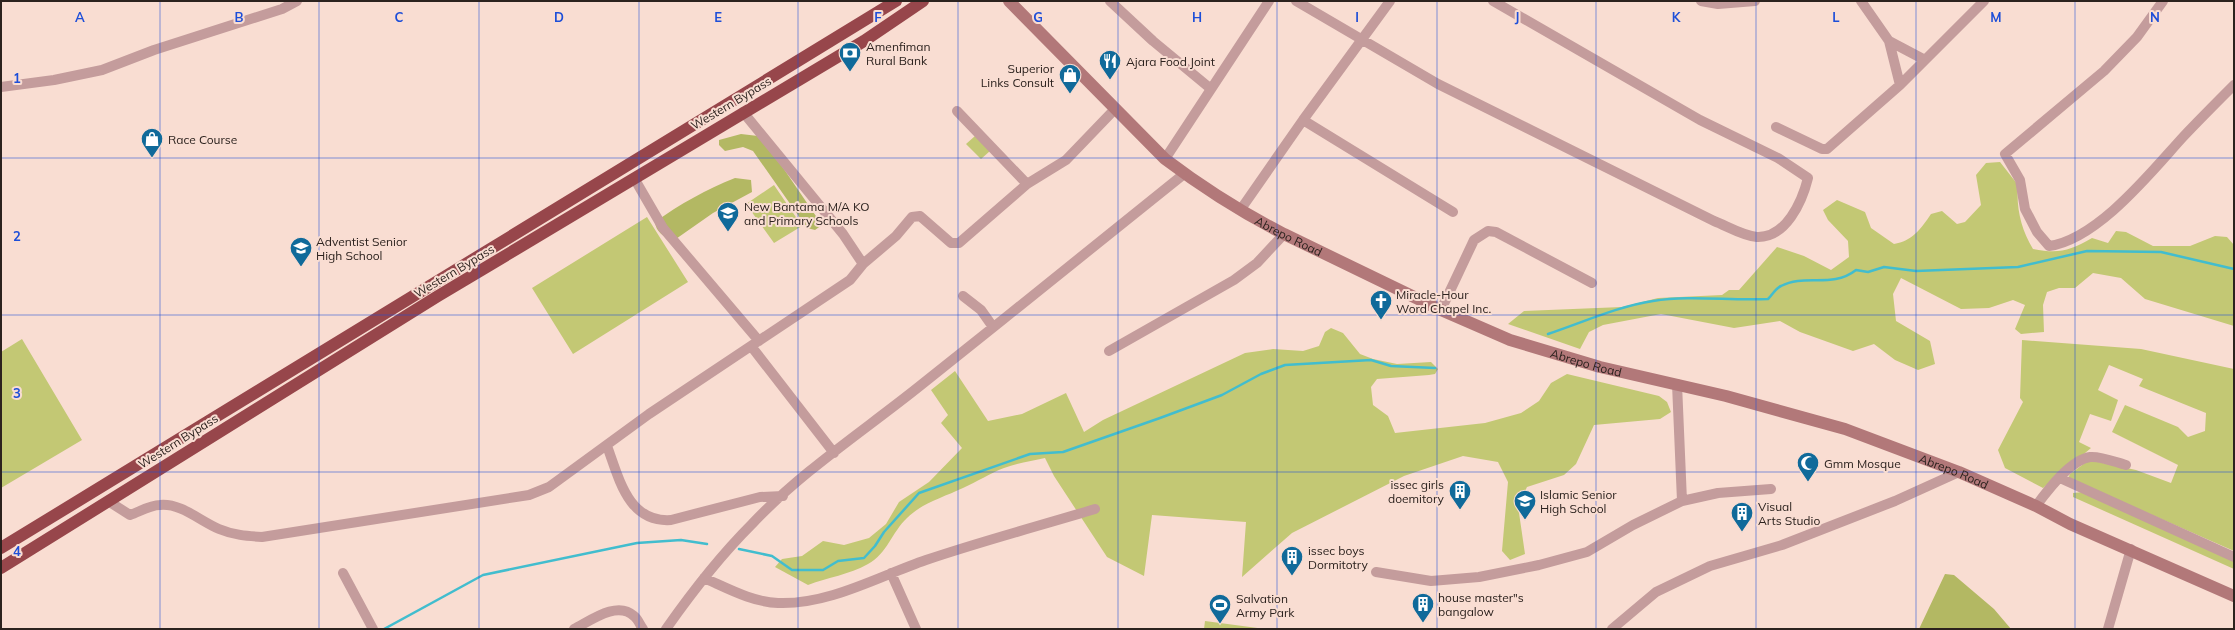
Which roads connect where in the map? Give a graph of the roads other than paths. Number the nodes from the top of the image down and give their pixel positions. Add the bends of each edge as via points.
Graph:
1 (297, 1) edge
2 (896, 1) edge
3 (923, 1) edge
4 (1010, 1) edge
5 (1110, 1) edge
6 (1269, 1) edge
7 (1296, 1) edge
8 (1390, 1) edge
9 (1493, 1) edge
10 (1701, 1) edge
11 (1755, 1) edge
12 (1861, 1) edge
13 (1984, 1) edge
14 (2164, 1) edge
15 (1363, 39) junction
16 (1889, 41) junction
17 (1925, 60) junction
18 (1900, 85) junction
19 (2234, 85) edge
20 (1, 87) edge
21 (1211, 89) junction
22 (1115, 109) junction
23 (957, 111) dead end
24 (744, 112) junction
25 (1303, 120) junction
26 (1776, 127) dead end
27 (1166, 159) junction
28 (1184, 174) junction
29 (634, 178) junction
30 (1027, 184) junction
31 (1241, 209) junction
32 (1453, 212) dead end
33 (1284, 234) junction
34 (863, 264) junction
35 (1592, 283) dead end
36 (962, 296) dead end
37 (1441, 310) junction
38 (993, 327) junction
39 (755, 344) junction
40 (1110, 351) dead end
41 (1677, 384) junction
42 (607, 446) junction
43 (834, 453) junction
44 (2126, 465) dead end
45 (1959, 472) junction
46 (2060, 478) junction
47 (1771, 489) dead end
48 (783, 496) junction
49 (108, 501) junction
50 (1682, 502) junction
51 (2036, 506) junction
52 (1095, 509) dead end
53 (24, 534) junction
54 (1, 548) edge
55 (33, 548) junction
56 (2130, 549) junction
57 (2234, 557) edge
58 (1, 568) edge
59 (1376, 572) dead end
60 (344, 573) dead end
61 (891, 573) junction
62 (704, 578) junction
63 (2234, 596) edge
64 (373, 629) edge
65 (574, 629) edge
66 (643, 629) edge
67 (666, 629) edge
68 (916, 629) edge
69 (1612, 629) edge
70 (2108, 629) edge

1 - 20 street via 282,9 154,50 102,70
2 - 53 highway, Western Bypass
3 - 24 highway, Western Bypass via 864,41
4 - 22 main road, Abrepo Road
5 - 21 street
6 - 21 street
7 - 15 street
8 - 15 street
9 - 15 street via 1700,120 1778,158 1808,178 1801,201 1791,216 1770,236 1756,237 1714,221 1438,84
10 - 11 street via 1718,4
12 - 16 street
13 - 17 street
14 - 19 street via 2137,37 2104,70 2005,154 2020,180 2025,209 2037,232 2049,246 2058,245 2096,226 2136,189
15 - 25 street
16 - 17 street
16 - 18 street
17 - 18 street
18 - 26 street via 1827,149 1822,150
21 - 27 street
22 - 27 main road, Abrepo Road
22 - 30 street via 1066,160
23 - 30 street
24 - 29 highway, Western Bypass
24 - 34 street via 843,234
25 - 31 street
25 - 32 street
27 - 28 main road, Abrepo Road
28 - 31 main road, Abrepo Road
28 - 38 street
29 - 39 street via 663,228
29 - 49 highway, Western Bypass
30 - 34 street via 959,243 951,243 920,216 912,217 896,236
31 - 33 main road, Abrepo Road
33 - 37 main road, Abrepo Road
33 - 40 street via 1257,263 1234,280
34 - 39 street via 850,280
35 - 37 street via 1496,232 1488,231 1474,240
36 - 38 street via 981,310
37 - 41 main road, Abrepo Road via 1510,340 1558,355
38 - 43 street
39 - 42 street via 649,414
39 - 43 street
41 - 45 main road, Abrepo Road via 1845,429
41 - 50 street
42 - 48 street via 628,500 639,510 660,520 671,520 760,497
42 - 49 street via 549,488 529,495 262,537 243,536 221,530 198,519 185,509 160,505 130,514
43 - 48 street
44 - 46 street via 2091,457 2081,459
45 - 51 main road, Abrepo Road
45 - 69 street via 1895,501 1782,545 1710,566 1656,592
46 - 51 street
46 - 57 street
47 - 50 street via 1718,493
48 - 62 street via 752,523
49 - 55 highway, Western Bypass
50 - 59 street via 1634,525 1587,552 1539,565 1479,577 1430,581
51 - 56 main road, Abrepo Road via 2070,524
52 - 61 street
53 - 54 highway, Western Bypass
53 - 55 highway
55 - 58 highway, Western Bypass
56 - 63 main road, Abrepo Road
56 - 70 street
60 - 64 street
61 - 62 street via 826,596 803,602 778,603 753,599
61 - 68 street
62 - 67 street
65 - 66 street via 614,610 626,611 635,616

